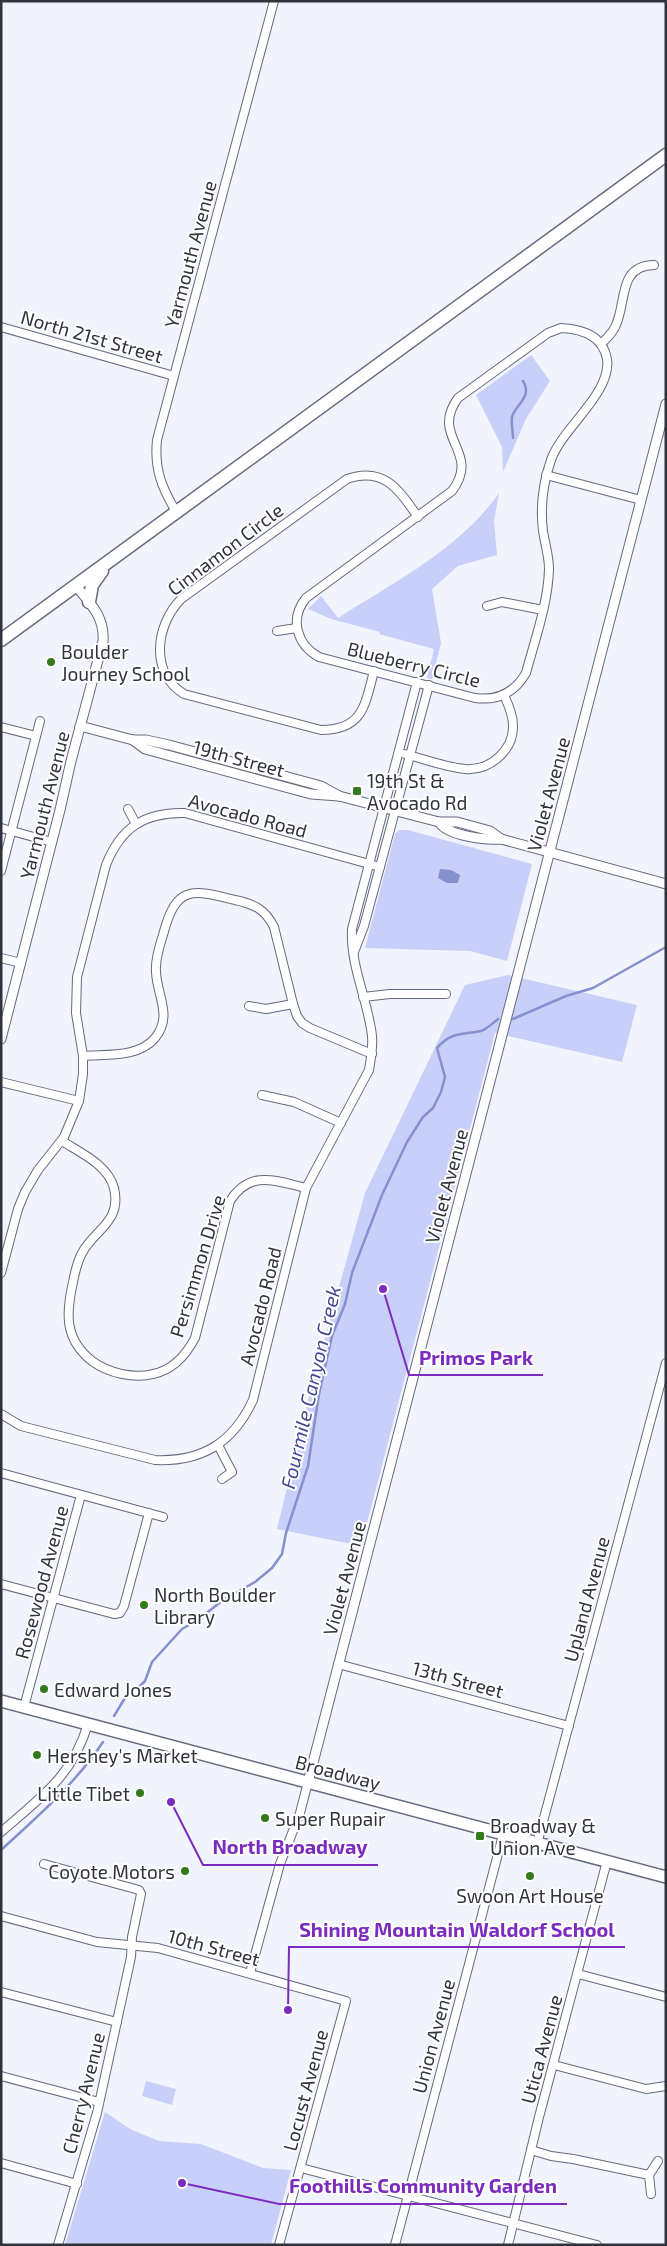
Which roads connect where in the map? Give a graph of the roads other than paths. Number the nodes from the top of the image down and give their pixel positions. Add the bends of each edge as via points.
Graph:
1 (274, 1) edge
2 (666, 155) edge
3 (654, 265) dead end
4 (1, 327) edge
5 (601, 344) junction
6 (174, 376) junction
7 (666, 404) edge
8 (546, 475) junction
9 (641, 500) junction
10 (177, 513) junction
11 (418, 517) junction
12 (112, 560) junction
13 (76, 586) junction
14 (89, 602) junction
15 (487, 606) dead end
16 (542, 610) junction
17 (297, 628) junction
18 (277, 631) dead end
19 (1, 640) edge
20 (374, 671) junction
21 (417, 682) junction
22 (429, 686) junction
23 (504, 695) junction
24 (40, 721) dead end
25 (80, 726) junction
26 (1, 727) edge
27 (36, 736) junction
28 (398, 752) junction
29 (410, 755) junction
30 (383, 808) junction
31 (128, 809) dead end
32 (395, 811) junction
33 (136, 824) junction
34 (1, 828) edge
35 (12, 831) junction
36 (52, 842) junction
37 (549, 852) junction
38 (368, 864) junction
39 (380, 867) junction
40 (1, 871) edge
41 (666, 884) edge
42 (354, 954) junction
43 (1, 958) edge
44 (21, 963) junction
45 (446, 994) dead end
46 (362, 998) junction
47 (293, 1004) junction
48 (249, 1006) dead end
49 (1, 1039) edge
50 (372, 1054) junction
51 (84, 1056) junction
52 (1, 1082) edge
53 (262, 1095) dead end
54 (79, 1101) junction
55 (341, 1123) junction
56 (62, 1141) junction
57 (306, 1188) junction
58 (1, 1273) edge
59 (666, 1363) edge
60 (1, 1414) edge
61 (218, 1445) junction
62 (1, 1473) edge
63 (222, 1479) dead end
64 (81, 1495) junction
65 (148, 1513) junction
66 (163, 1517) dead end
67 (1, 1584) edge
68 (53, 1598) junction
69 (338, 1664) junction
70 (1, 1701) edge
71 (24, 1707) junction
72 (88, 1724) junction
73 (569, 1726) junction
74 (308, 1782) junction
75 (1, 1832) edge
76 (503, 1835) junction
77 (537, 1844) junction
78 (607, 1862) junction
79 (44, 1864) dead end
80 (666, 1877) edge
81 (1, 1916) edge
82 (131, 1946) junction
83 (250, 1973) junction
84 (578, 1974) junction
85 (1, 1992) edge
86 (666, 1997) edge
87 (346, 2000) joint
88 (117, 2022) junction
89 (554, 2065) junction
90 (1, 2076) edge
91 (666, 2086) edge
92 (99, 2102) junction
93 (531, 2150) junction
94 (658, 2161) dead end
95 (1, 2163) edge
96 (301, 2168) junction
97 (649, 2175) junction
98 (77, 2184) junction
99 (650, 2194) dead end
100 (408, 2196) junction
101 (514, 2222) junction
102 (58, 2245) edge
103 (279, 2245) edge
104 (395, 2245) edge
105 (508, 2245) edge
106 (597, 2245) edge

1 - 6 street, Yarmouth Avenue
2 - 10 highway
3 - 5 street via 640,266 629,276 616,325
4 - 6 street, North 21st Street
5 - 8 street, Blueberry Circle via 607,359 604,383 559,443
5 - 11 street via 576,329 562,328 548,333 458,398 444,417 462,459 462,473 452,491
6 - 10 street, Yarmouth Avenue via 159,431 156,457 163,491
7 - 9 street, Violet Avenue
8 - 9 street
8 - 16 street, Blueberry Circle via 542,513 549,566
9 - 37 street, Violet Avenue
10 - 12 highway
11 - 17 street via 312,593 303,603
11 - 20 street, Cinnamon Circle via 395,487 371,472 347,479 181,600 171,612 160,644 161,678 178,690 316,729 349,728 363,709
12 - 13 highway
12 - 14 highway via 92,585
13 - 14 street, Yarmouth Avenue
13 - 19 highway
14 - 25 street, Yarmouth Avenue via 102,621 103,638
15 - 16 street via 502,602
16 - 23 street, Blueberry Circle via 526,673 521,682
17 - 18 street
17 - 20 street, Blueberry Circle via 303,644 313,654
20 - 21 street, Blueberry Circle
21 - 22 street, Blueberry Circle
21 - 28 street, Avocado Road
22 - 23 street, Blueberry Circle via 485,700
22 - 29 street, Avocado Road
23 - 29 street via 510,710 512,731 496,765 467,769
24 - 27 street
25 - 30 street, 19th Street via 133,740 141,748 163,754 305,792 339,796
25 - 36 street, Yarmouth Avenue
26 - 27 street
27 - 35 street
28 - 29 street
28 - 30 street, Avocado Road
29 - 32 street, Avocado Road
30 - 32 street, 19th Street
30 - 38 street, Avocado Road
31 - 33 street
32 - 37 street, 19th Street via 439,822 444,829 465,835 487,840 501,839
32 - 39 street, Avocado Road
33 - 38 street, Avocado Road via 154,815 185,813
33 - 51 street, Avocado Road via 112,848 77,977 76,1035
34 - 35 street
35 - 36 street
35 - 40 street
36 - 44 street, Yarmouth Avenue
37 - 41 street, 19th Street
37 - 69 street, Violet Avenue
38 - 39 street, Avocado Road
38 - 42 street, Avocado Road via 352,929
39 - 42 street, Avocado Road
42 - 46 street, Avocado Road
43 - 44 street
44 - 49 street, Yarmouth Avenue
45 - 46 street via 390,994
46 - 50 street, Avocado Road via 372,1035
47 - 48 street via 266,1009
47 - 50 street via 297,1016 310,1028
47 - 51 street via 274,927 268,915 249,903 202,892 189,894 173,905 168,914 156,958 164,1019 155,1038 131,1052
50 - 55 street, Avocado Road via 367,1075
51 - 54 street, Avocado Road
52 - 54 street
53 - 55 street via 294,1102
54 - 56 street, Avocado Road
55 - 57 street, Avocado Road
56 - 57 street, Persimmon Drive via 108,1175 114,1188 115,1202 108,1223 90,1241 77,1264 67,1306 70,1332 93,1362 131,1376 167,1369 189,1349 195,1338 230,1201 236,1193 243,1186 261,1179
56 - 58 street, Avocado Road via 25,1192
57 - 61 street, Avocado Road via 253,1400 238,1427
59 - 73 street, Upland Avenue
60 - 61 street, Avocado Road via 21,1426 155,1460 186,1459
61 - 63 street via 232,1472
62 - 64 street
64 - 65 street
64 - 68 street, Rosewood Avenue
65 - 66 street
65 - 68 street via 121,1612 114,1614
67 - 68 street
68 - 71 street, Rosewood Avenue
69 - 73 street, 13th Street
69 - 74 street, Violet Avenue
70 - 71 main road, Broadway
71 - 72 main road, Broadway
72 - 74 main road, Broadway
72 - 75 street via 76,1756 58,1782
73 - 77 street, Upland Avenue
74 - 76 main road, Broadway
74 - 83 street, Violet Avenue via 280,1864
76 - 77 main road, Broadway
76 - 100 street, Union Avenue
77 - 78 main road, Broadway
78 - 80 main road, Broadway
78 - 84 street, Utica Avenue
79 - 82 street, Cherry Avenue via 139,1890
81 - 82 street, 10th Street via 97,1942
82 - 83 street, 10th Street via 158,1948
82 - 88 street, Cherry Avenue
83 - 87 street, 10th Street
84 - 86 street
84 - 89 street, Utica Avenue
85 - 88 street
87 - 96 street, Locust Avenue
88 - 92 street, Cherry Avenue
89 - 91 street via 646,2089
89 - 93 street, Utica Avenue
90 - 92 street
92 - 98 street, Cherry Avenue
93 - 97 street
93 - 101 street, Utica Avenue
94 - 97 street
95 - 98 street
96 - 100 street
96 - 103 street, Locust Avenue
97 - 99 street
98 - 102 street, Cherry Avenue
100 - 101 street
100 - 104 street, Union Avenue
101 - 105 street, Utica Avenue
101 - 106 street

